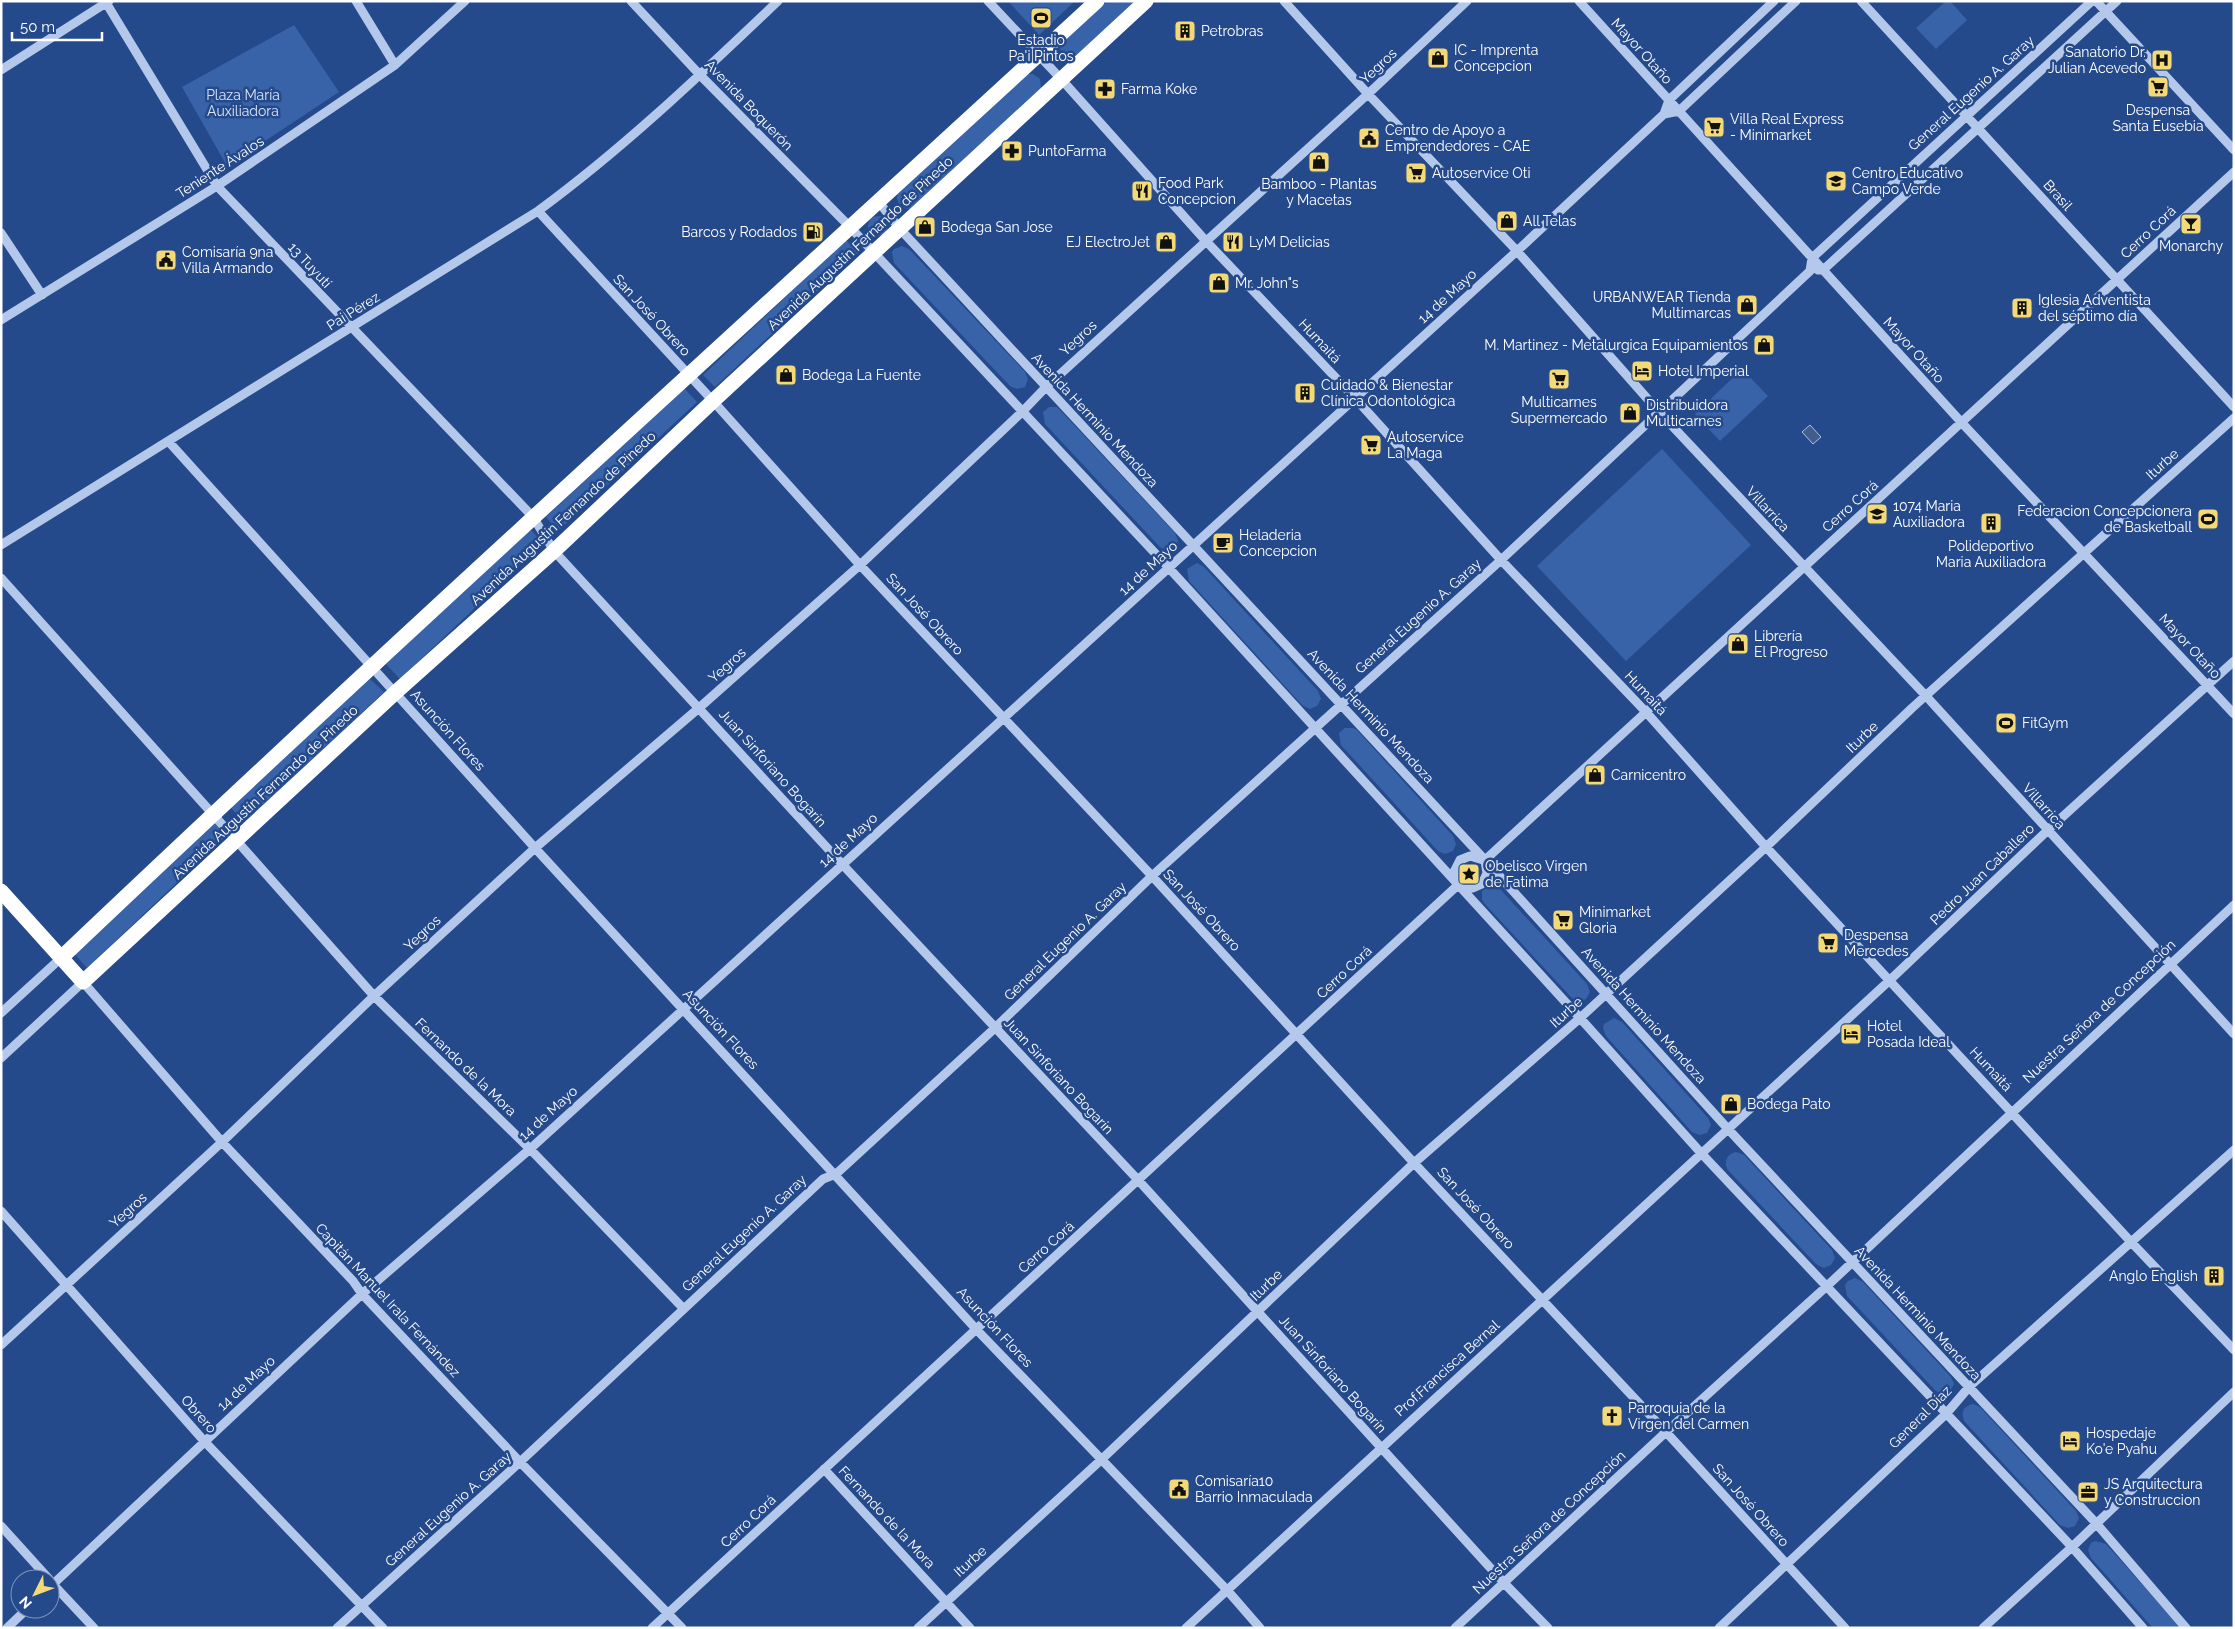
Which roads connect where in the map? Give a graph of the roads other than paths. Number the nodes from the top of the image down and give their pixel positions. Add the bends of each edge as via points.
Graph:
1 (356, 1) edge
2 (465, 1) edge
3 (630, 1) edge
4 (778, 1) edge
5 (988, 1) edge
6 (1097, 1) edge
7 (1146, 1) edge
8 (1284, 1) edge
9 (1467, 1) edge
10 (1579, 1) edge
11 (1774, 1) edge
12 (1796, 1) edge
13 (1861, 1) edge
14 (2094, 1) edge
15 (2117, 1) edge
16 (107, 2) edge
17 (2106, 12) junction
18 (1039, 55) junction
19 (395, 65) junction
20 (1, 70) edge
21 (700, 75) junction
22 (1062, 80) junction
23 (1368, 94) junction
24 (1668, 100) junction
25 (1679, 111) junction
26 (1664, 114) junction
27 (1966, 116) junction
28 (1978, 128) junction
29 (2234, 150) edge
30 (2234, 172) edge
31 (217, 186) junction
32 (878, 201) junction
33 (538, 211) junction
34 (850, 227) junction
35 (900, 229) junction
36 (1, 233) edge
37 (1206, 240) junction
38 (1517, 251) junction
39 (873, 253) junction
40 (1812, 258) junction
41 (1823, 270) junction
42 (1810, 271) junction
43 (2116, 280) junction
44 (42, 295) junction
45 (1, 320) edge
46 (352, 328) junction
47 (688, 374) junction
48 (1046, 387) junction
49 (1355, 398) junction
50 (713, 401) junction
51 (2234, 407) edge
52 (1022, 412) junction
53 (1660, 413) junction
54 (2234, 418) edge
55 (1962, 423) junction
56 (169, 442) junction
57 (534, 517) junction
58 (1, 545) edge
59 (1194, 546) junction
60 (554, 551) junction
61 (2085, 553) junction
62 (1501, 560) junction
63 (860, 565) junction
64 (1168, 567) junction
65 (1804, 567) junction
66 (1, 578) edge
67 (2234, 661) edge
68 (372, 666) junction
69 (2207, 685) junction
70 (396, 692) junction
71 (1926, 696) junction
72 (1341, 704) junction
73 (699, 708) junction
74 (1646, 712) junction
75 (2234, 714) edge
76 (1004, 719) junction
77 (1314, 728) junction
78 (213, 814) junction
79 (2048, 830) junction
80 (236, 840) junction
81 (1766, 847) junction
82 (535, 848) junction
83 (1485, 860) junction
84 (842, 864) junction
85 (1152, 876) junction
86 (1458, 885) junction
87 (1, 891) edge
88 (2234, 905) edge
89 (61, 958) junction
90 (2170, 964) junction
91 (1890, 980) junction
92 (83, 982) junction
93 (1607, 993) junction
94 (374, 996) junction
95 (684, 1009) junction
96 (1, 1014) edge
97 (1580, 1018) junction
98 (995, 1028) junction
99 (1297, 1033) junction
100 (2234, 1034) edge
101 (1, 1058) edge
102 (2012, 1112) junction
103 (1728, 1129) junction
104 (222, 1142) junction
105 (530, 1149) junction
106 (2234, 1150) edge
107 (1701, 1153) junction
108 (1414, 1163) junction
109 (836, 1174) junction
110 (1139, 1181) junction
111 (1, 1211) edge
112 (2132, 1243) junction
113 (1852, 1262) junction
114 (66, 1285) junction
115 (1827, 1286) junction
116 (362, 1294) junction
117 (1542, 1299) junction
118 (683, 1308) junction
119 (1258, 1312) junction
120 (976, 1329) junction
121 (1, 1345) edge
122 (2234, 1350) edge
123 (1969, 1387) junction
124 (2234, 1392) edge
125 (1946, 1414) junction
126 (1666, 1432) junction
127 (205, 1442) junction
128 (1381, 1447) junction
129 (1102, 1459) junction
130 (520, 1462) junction
131 (824, 1470) junction
132 (2095, 1522) junction
133 (1, 1526) edge
134 (2072, 1547) junction
135 (1786, 1564) junction
136 (38, 1569) edge
137 (60, 1574) edge
138 (1505, 1584) junction
139 (1227, 1590) junction
140 (60, 1593) edge
141 (946, 1602) junction
142 (362, 1604) junction
143 (668, 1613) junction
144 (16, 1619) edge
145 (7, 1628) edge
146 (94, 1628) edge
147 (337, 1628) edge
148 (383, 1628) edge
149 (652, 1628) edge
150 (682, 1628) edge
151 (918, 1628) edge
152 (970, 1628) edge
153 (1186, 1628) edge
154 (1260, 1628) edge
155 (1455, 1628) edge
156 (1548, 1628) edge
157 (1718, 1628) edge
158 (1846, 1628) edge
159 (1983, 1628) edge
160 (2143, 1628) edge
161 (2186, 1628) edge

1 - 19 street
2 - 19 street, Teniente Ávalos
3 - 21 street, Avenida Boquerón
4 - 21 street, Pai Pérez
5 - 18 street, Humaitá
6 - 18 highway, Avenida Augustín Fernando de Pinedo
7 - 22 highway, Avenida Augustín Fernando de Pinedo
8 - 23 street, Villarrica
9 - 23 street, Yegros
10 - 24 street, Mayor Otaño
11 - 24 street
12 - 25 street
13 - 27 street, Brasil
14 - 17 street
14 - 27 street, General Eugenio A. Garay
15 - 17 street
16 - 20 street
16 - 31 street, 13 Tuyutí
17 - 28 street
17 - 29 street
18 - 22 street, Humaitá
18 - 32 highway, Avenida Augustín Fernando de Pinedo
19 - 31 street, Teniente Ávalos
21 - 33 street, Pai Pérez via 575,184
21 - 34 street, Avenida Boquerón
22 - 35 highway, Avenida Augustín Fernando de Pinedo
22 - 37 street, Humaitá
23 - 37 street, Yegros
23 - 38 street, Villarrica
24 - 25 street, Mayor Otaño
24 - 26 street
25 - 26 street
25 - 40 street, Mayor Otaño
26 - 38 street, 14 de Mayo
27 - 28 street, Brasil
27 - 40 street, General Eugenio A. Garay
28 - 41 street
28 - 43 street, Brasil
30 - 43 street, Cerro Corá
31 - 44 street, Teniente Ávalos
31 - 46 street, 13 Tuyutí
32 - 34 highway, Avenida Augustín Fernando de Pinedo
32 - 35 street, Avenida Herminio Mendoza
33 - 46 street, Pai Pérez
33 - 47 street, San José Obrero
34 - 39 street
34 - 47 highway, Avenida Augustín Fernando de Pinedo
35 - 39 highway, Avenida Augustín Fernando de Pinedo
35 - 48 street, Avenida Herminio Mendoza
36 - 44 street
37 - 48 street, Yegros
37 - 49 street, Humaitá
38 - 49 street, 14 de Mayo
38 - 53 street, Villarrica
39 - 50 highway, Avenida Augustín Fernando de Pinedo
39 - 52 street
40 - 41 street, Mayor Otaño
40 - 42 street
41 - 42 street
41 - 55 street, Mayor Otaño
42 - 53 street, General Eugenio A. Garay
43 - 51 street, Brasil
43 - 55 street, Cerro Corá
44 - 45 street, Teniente Ávalos
46 - 56 street, Pai Pérez
46 - 57 street, 13 Tuyutí
47 - 50 street, San José Obrero
47 - 57 highway, Avenida Augustín Fernando de Pinedo
48 - 52 street, Yegros
48 - 59 street, Avenida Herminio Mendoza
49 - 59 street, 14 de Mayo
49 - 62 street, Humaitá
50 - 60 highway, Avenida Augustín Fernando de Pinedo
50 - 63 street, San José Obrero
52 - 63 street, Yegros
52 - 64 street
53 - 62 street, General Eugenio A. Garay
53 - 65 street, Villarrica
54 - 61 street, Iturbe
55 - 61 street, Mayor Otaño
55 - 65 street, Cerro Corá
56 - 58 street, Pai Pérez
56 - 68 street, Asunción Flores
57 - 60 street, Juan Sinforiano Bogarín
57 - 68 highway, Avenida Augustín Fernando de Pinedo
59 - 64 street, 14 de Mayo
59 - 72 street, Avenida Herminio Mendoza
60 - 70 highway, Avenida Augustín Fernando de Pinedo
60 - 73 street, Juan Sinforiano Bogarín
61 - 69 street, Mayor Otaño
61 - 71 street, Iturbe
62 - 72 street, General Eugenio A. Garay
62 - 74 street, Humaitá
63 - 73 street, Yegros
63 - 76 street, San José Obrero
64 - 76 street, 14 de Mayo
64 - 77 street
65 - 71 street, Villarrica
65 - 74 street, Cerro Corá
66 - 78 street, Fernando de la Mora
67 - 69 street, Pedro Juan Caballero
68 - 70 street, Asunción Flores
68 - 78 highway, Avenida Augustín Fernando de Pinedo
69 - 75 street, Mayor Otaño
69 - 79 street, Pedro Juan Caballero
70 - 80 highway, Avenida Augustín Fernando de Pinedo
70 - 82 street, Asunción Flores
71 - 79 street, Villarrica
71 - 81 street, Iturbe
72 - 77 street, General Eugenio A. Garay
72 - 83 street, Avenida Herminio Mendoza
73 - 82 street, Yegros
73 - 84 street, Juan Sinforiano Bogarín
74 - 81 street, Humaitá
74 - 83 street, Cerro Corá
76 - 84 street, 14 de Mayo
76 - 85 street, San José Obrero
77 - 85 street, General Eugenio A. Garay
77 - 86 street
78 - 80 street, Fernando de la Mora
78 - 89 highway, Avenida Augustín Fernando de Pinedo
79 - 90 street, Villarrica
79 - 91 street, Pedro Juan Caballero
80 - 92 highway, Avenida Augustín Fernando de Pinedo
80 - 94 street, Fernando de la Mora
81 - 91 street, Humaitá
81 - 93 street, Iturbe
82 - 94 street, Yegros
82 - 95 street, Asunción Flores
83 - 86 street via 1487,873 1482,884 1473,888
83 - 86 street via 1470,856 1460,860 1454,872
83 - 93 street, Avenida Herminio Mendoza
84 - 95 street, 14 de Mayo
84 - 98 street, Juan Sinforiano Bogarín
85 - 98 street, General Eugenio A. Garay
85 - 99 street, San José Obrero
86 - 97 street
86 - 99 street, Cerro Corá
87 - 89 highway
88 - 90 street, Nuestra Señora de Concepción
89 - 92 highway
89 - 96 street, Avenida Augustín Fernando de Pinedo
90 - 100 street, Villarrica
90 - 102 street, Nuestra Señora de Concepción
91 - 102 street, Humaitá
91 - 103 street, Pedro Juan Caballero
92 - 101 street, Avenida Augustín Fernando de Pinedo
92 - 104 street, Capitán Manuel Irala Fernández
93 - 97 street, Iturbe
93 - 103 street, Avenida Herminio Mendoza
94 - 104 street, Yegros
94 - 105 street, Fernando de la Mora
95 - 105 street, 14 de Mayo
95 - 109 street, Asunción Flores
97 - 107 street
97 - 108 street, Iturbe
98 - 109 street, General Eugenio A. Garay
98 - 110 street, Juan Sinforiano Bogarín
99 - 108 street, San José Obrero
99 - 110 street, Cerro Corá
102 - 112 street, Humaitá
102 - 113 street, Nuestra Señora de Concepción
103 - 107 street, Prof.Francisca Bernal
103 - 113 street, Avenida Herminio Mendoza
104 - 114 street, Yegros
104 - 116 street, Capitán Manuel Irala Fernández
105 - 116 street, 14 de Mayo
105 - 118 street, Fernando de la Mora
106 - 112 street, General Díaz
107 - 115 street
107 - 117 street, Prof.Francisca Bernal
108 - 117 street, San José Obrero
108 - 119 street, Iturbe
109 - 118 street, General Eugenio A. Garay via 823,1179
109 - 120 street, Asunción Flores
110 - 119 street, Juan Sinforiano Bogarín
110 - 120 street, Cerro Corá
111 - 114 street, Obrero
112 - 122 street, Humaitá
112 - 123 street, General Díaz
113 - 115 street, Nuestra Señora de Concepción
113 - 123 street, Avenida Herminio Mendoza
114 - 121 street, Yegros
114 - 127 street, Obrero
115 - 125 street
115 - 126 street, Nuestra Señora de Concepción
116 - 127 street, 14 de Mayo
116 - 130 street, Capitán Manuel Irala Fernández
117 - 126 street, San José Obrero
117 - 128 street, Prof.Francisca Bernal
118 - 130 street, General Eugenio A. Garay
119 - 128 street, Juan Sinforiano Bogarín
119 - 129 street, Iturbe
120 - 129 street, Asunción Flores
120 - 131 street, Cerro Corá
123 - 125 street, General Díaz
123 - 132 street, Avenida Herminio Mendoza
124 - 132 street
125 - 134 street
125 - 135 street, General Díaz
126 - 135 street, San José Obrero
126 - 138 street, Nuestra Señora de Concepción
127 - 137 street, 14 de Mayo
127 - 142 street, Obrero
128 - 138 street, Juan Sinforiano Bogarín
128 - 139 street, Prof.Francisca Bernal
129 - 139 street, Asunción Flores
129 - 141 street, Iturbe
130 - 142 street, General Eugenio A. Garay
130 - 143 street, Capitán Manuel Irala Fernández
131 - 141 street, Fernando de la Mora
131 - 143 street, Cerro Corá
132 - 134 street
132 - 161 street, Avenida Herminio Mendoza
133 - 136 street
134 - 159 street
134 - 160 street
135 - 157 street, General Díaz
135 - 158 street, San José Obrero
138 - 155 street, Nuestra Señora de Concepción
138 - 156 street, Juan Sinforiano Bogarín
139 - 153 street, Prof.Francisca Bernal
139 - 154 street, Asunción Flores
140 - 146 street
141 - 151 street, Iturbe
141 - 152 street, Fernando de la Mora
142 - 147 street, General Eugenio A. Garay
142 - 148 street, Obrero
143 - 149 street, Cerro Corá
143 - 150 street, Capitán Manuel Irala Fernández
144 - 145 street

